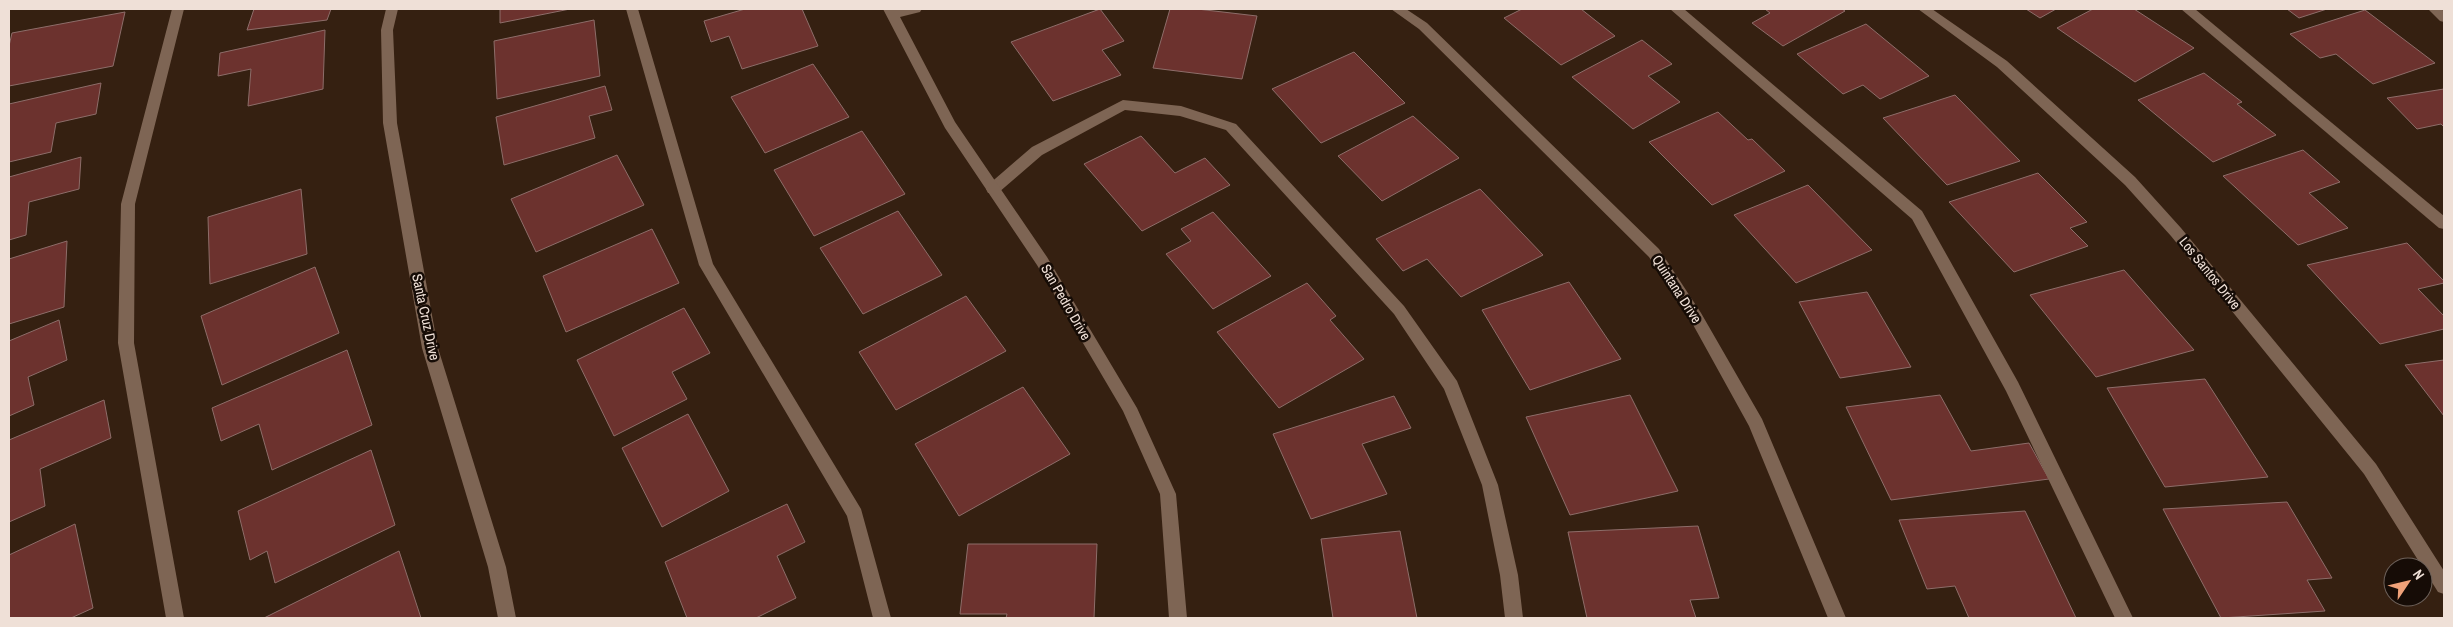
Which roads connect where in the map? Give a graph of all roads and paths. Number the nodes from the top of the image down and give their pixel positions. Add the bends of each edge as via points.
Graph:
1 (178, 9) edge
2 (392, 9) edge
3 (632, 9) edge
4 (916, 9) edge
5 (1397, 9) edge
6 (1676, 9) edge
7 (1924, 9) edge
8 (2187, 9) edge
9 (2434, 9) edge
10 (890, 12) edge
11 (2444, 18) edge
12 (993, 188) junction
13 (2444, 224) edge
14 (2444, 586) edge
15 (175, 618) edge
16 (507, 618) edge
17 (882, 618) edge
18 (1178, 618) edge
19 (1514, 618) edge
20 (1837, 618) edge
21 (2124, 618) edge

1 - 15 street via 128,204 126,343
2 - 16 street, Santa Cruz Drive via 387,30 390,123 430,348 497,567
3 - 17 street via 706,266 854,514
4 - 10 street
5 - 20 street, Quintana Drive via 1423,26 1654,253 1696,317 1756,424
6 - 21 street via 1917,215 2012,387
7 - 14 street, Los Santos Drive via 2002,64 2130,182 2176,232 2370,469
8 - 13 street
9 - 11 street
10 - 12 street, San Pedro Drive via 950,125
12 - 18 street, San Pedro Drive via 1042,261 1128,408 1168,494
12 - 19 street via 1037,151 1123,105 1181,111 1231,128 1399,310 1451,386 1490,485 1509,575

